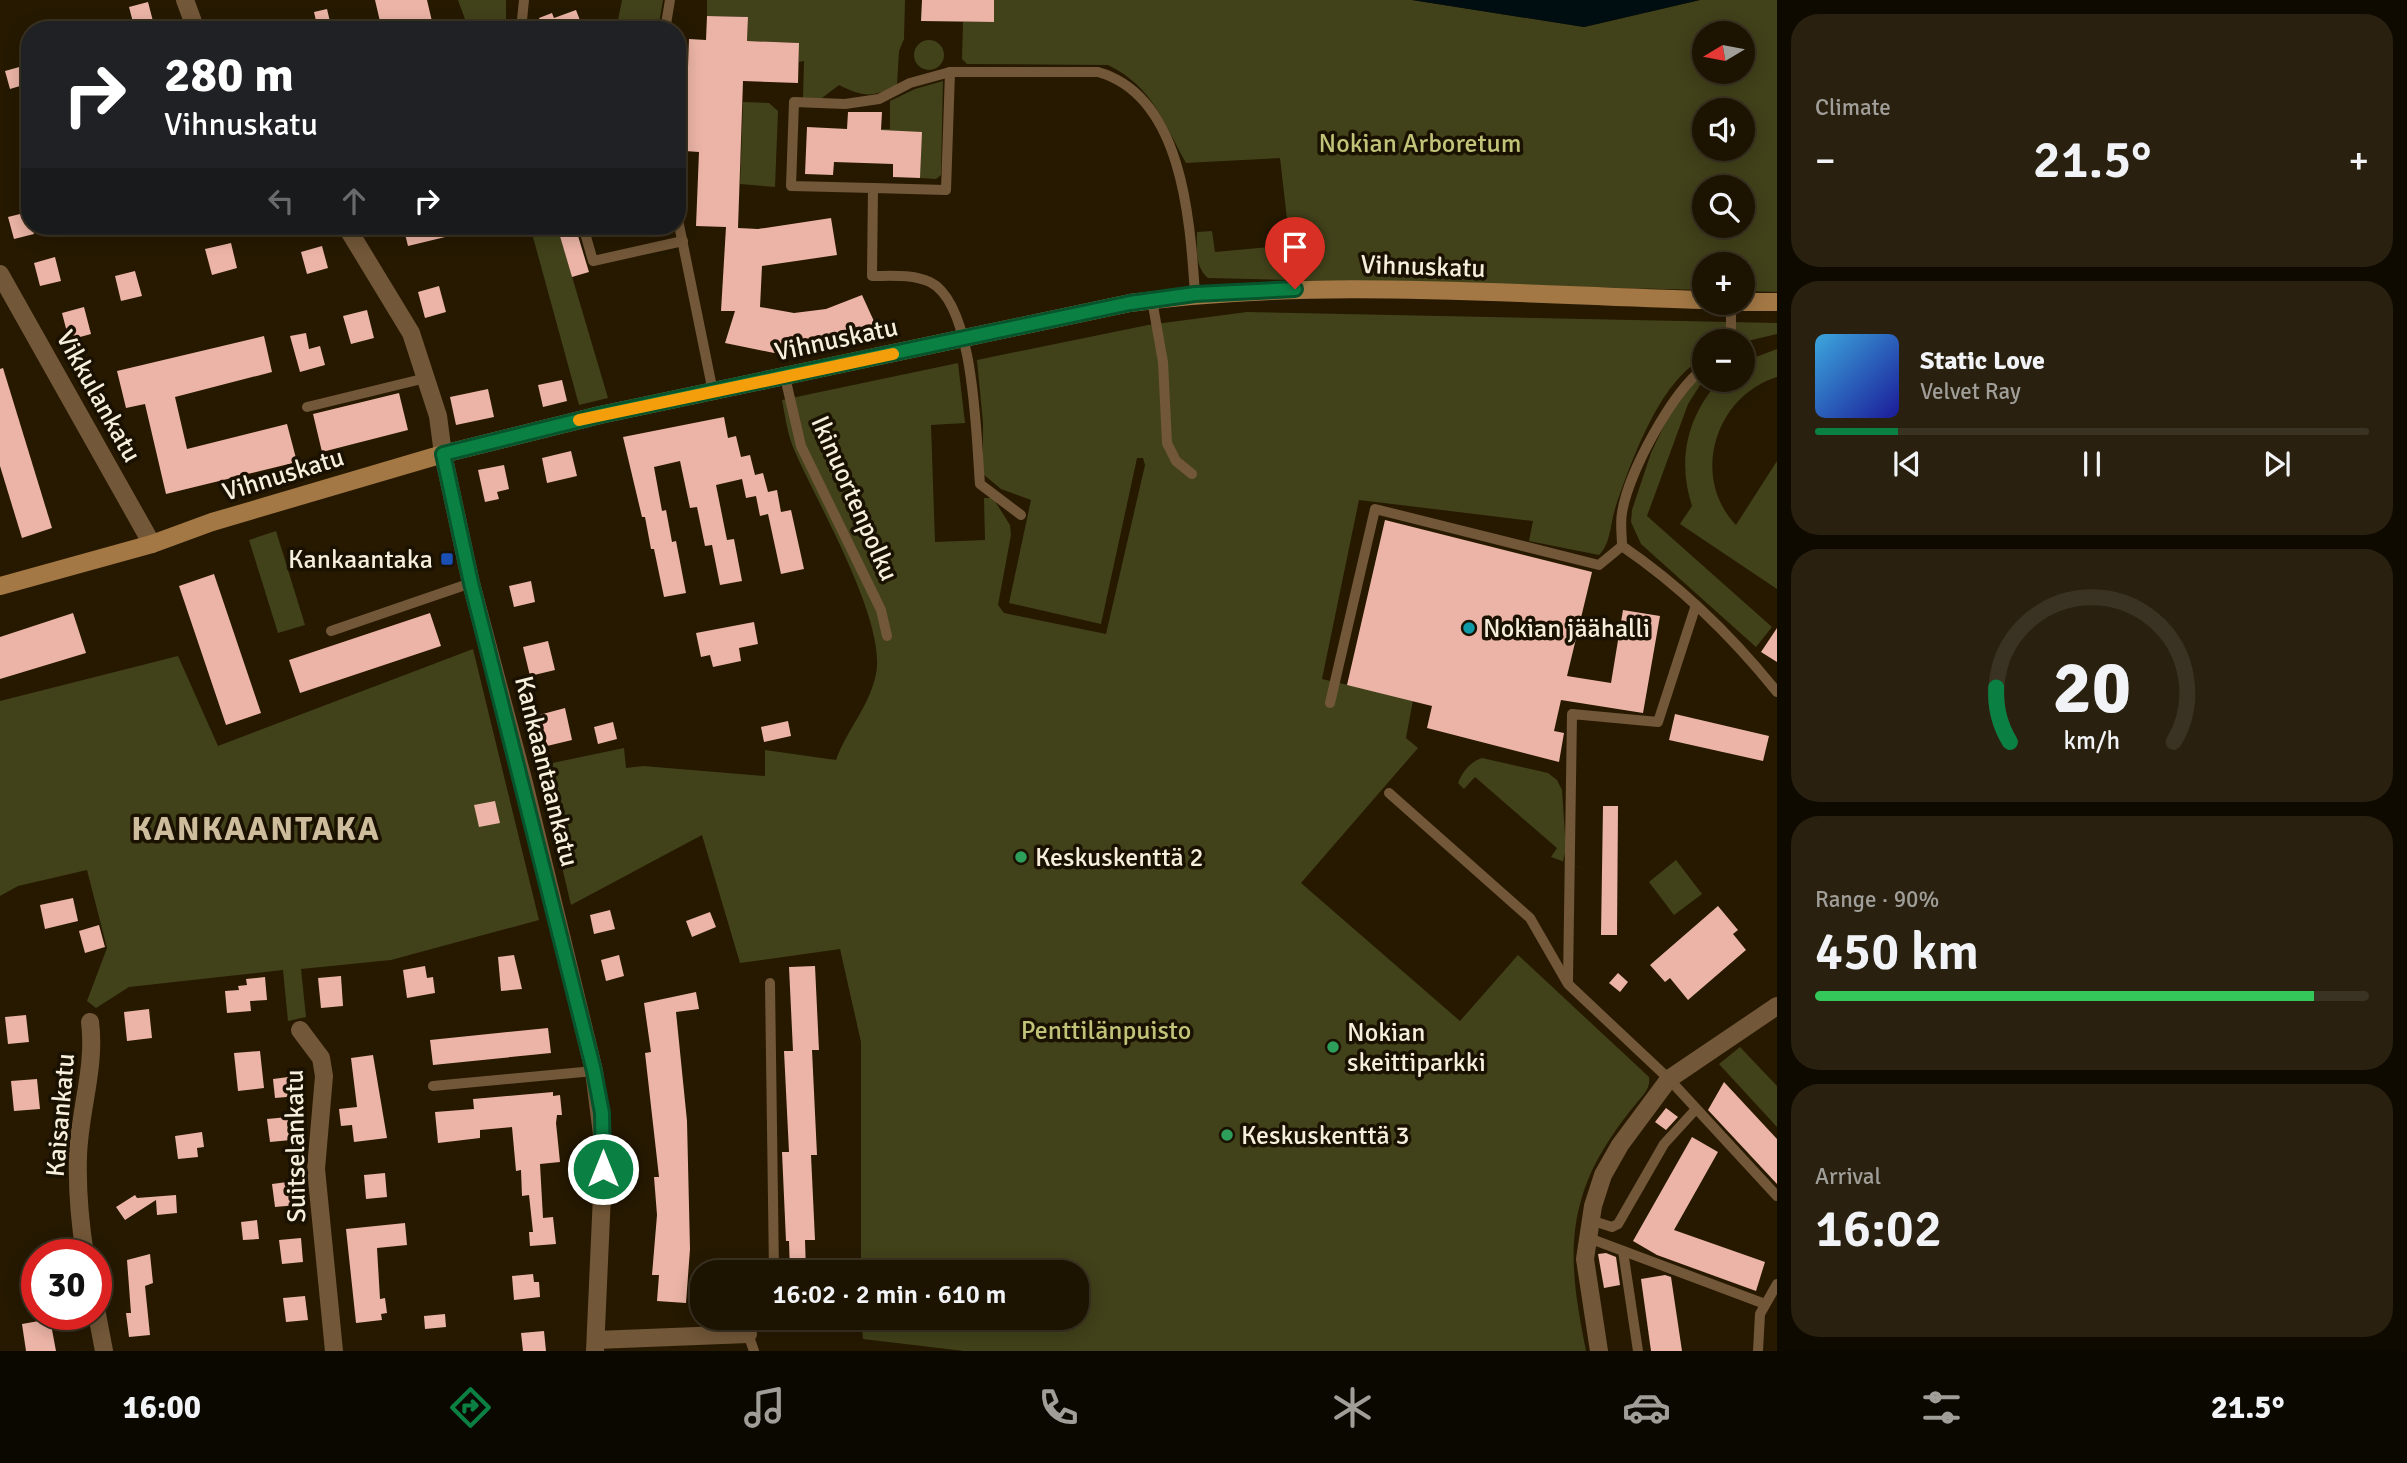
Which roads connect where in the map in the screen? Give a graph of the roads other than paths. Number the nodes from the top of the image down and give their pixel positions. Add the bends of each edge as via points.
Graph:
1 (185, 0) edge
2 (524, 0) edge
3 (670, 0) edge
4 (193, 21) edge
5 (521, 21) edge
6 (666, 21) edge
7 (950, 72) junction
8 (873, 188) junction
9 (351, 235) edge
10 (586, 235) edge
11 (682, 235) edge
12 (683, 241) junction
13 (0, 274) edge
14 (1195, 294) junction
15 (1152, 300) junction
16 (1692, 300) edge
17 (1755, 302) edge
18 (1777, 302) edge
19 (965, 338) junction
20 (426, 377) junction
21 (785, 377) junction
22 (1692, 379) edge
23 (713, 392) junction
24 (307, 407) dead end
25 (443, 454) junction
26 (1192, 474) dead end
27 (1021, 515) dead end
28 (152, 544) junction
29 (1622, 546) junction
30 (471, 583) junction
31 (0, 586) edge
32 (1696, 605) junction
33 (331, 631) dead end
34 (887, 636) dead end
35 (1777, 692) edge
36 (1330, 703) dead end
37 (1389, 793) dead end
38 (770, 983) dead end
39 (1568, 984) junction
40 (1777, 1006) edge
41 (90, 1022) dead end
42 (300, 1030) dead end
43 (594, 1071) junction
44 (1669, 1079) junction
45 (433, 1086) dead end
46 (1696, 1109) junction
47 (1777, 1196) edge
48 (1588, 1228) junction
49 (82, 1239) edge
50 (1623, 1251) junction
51 (774, 1260) edge
52 (1777, 1284) edge
53 (1765, 1304) junction
54 (100, 1330) edge
55 (752, 1334) edge
56 (595, 1345) edge
57 (104, 1351) edge
58 (334, 1351) edge
59 (1599, 1351) edge
60 (1638, 1351) edge
61 (1758, 1351) edge

1 - 4 street
2 - 5 lane
3 - 6 lane
7 - 8 lane via 946,190
7 - 8 lane via 910,83 879,99 845,104 794,102 791,186
7 - 14 lane via 1098,72 1114,76 1141,97 1165,133 1183,185
8 - 19 lane via 872,276 915,277 933,284 947,298
9 - 20 street, Kankaantaankatu via 411,333
10 - 12 lane via 593,261
11 - 12 lane
12 - 23 lane
13 - 28 street, Vikkulankatu
14 - 15 street, Vihnuskatu
14 - 16 street, Vihnuskatu via 1295,289
15 - 19 street, Vihnuskatu
15 - 26 lane via 1163,362 1167,443 1176,461
17 - 18 street
19 - 21 street, Vihnuskatu
19 - 27 lane via 980,484
20 - 24 lane
20 - 25 street, Kankaantaankatu
21 - 23 street, Vihnuskatu
21 - 34 lane, Ikinuortenpolku via 801,446 881,610
22 - 29 lane via 1678,392 1645,450 1622,513
23 - 25 street, Vihnuskatu
25 - 28 street, Vihnuskatu
25 - 30 street, Kankaantaankatu
28 - 31 street, Vihnuskatu
29 - 32 lane
29 - 36 lane via 1599,565 1376,509
30 - 33 lane
30 - 43 street, Kankaantaankatu
32 - 35 lane via 1738,644
32 - 39 lane via 1658,722 1572,714
37 - 39 lane via 1530,918
38 - 51 lane
39 - 44 lane
40 - 44 street
41 - 49 street, Kaisankatu via 93,1044 78,1156
42 - 58 street, Suitselankatu via 321,1058 324,1076 316,1169
43 - 45 lane
43 - 56 street, Kankaantaankatu via 604,1150
44 - 46 lane
44 - 48 street via 1603,1175
46 - 47 lane
46 - 48 lane via 1664,1144 1618,1224
48 - 50 lane
48 - 59 street via 1588,1293
50 - 53 lane
50 - 60 lane
52 - 53 lane
53 - 61 lane via 1758,1325
54 - 57 street
55 - 56 street

